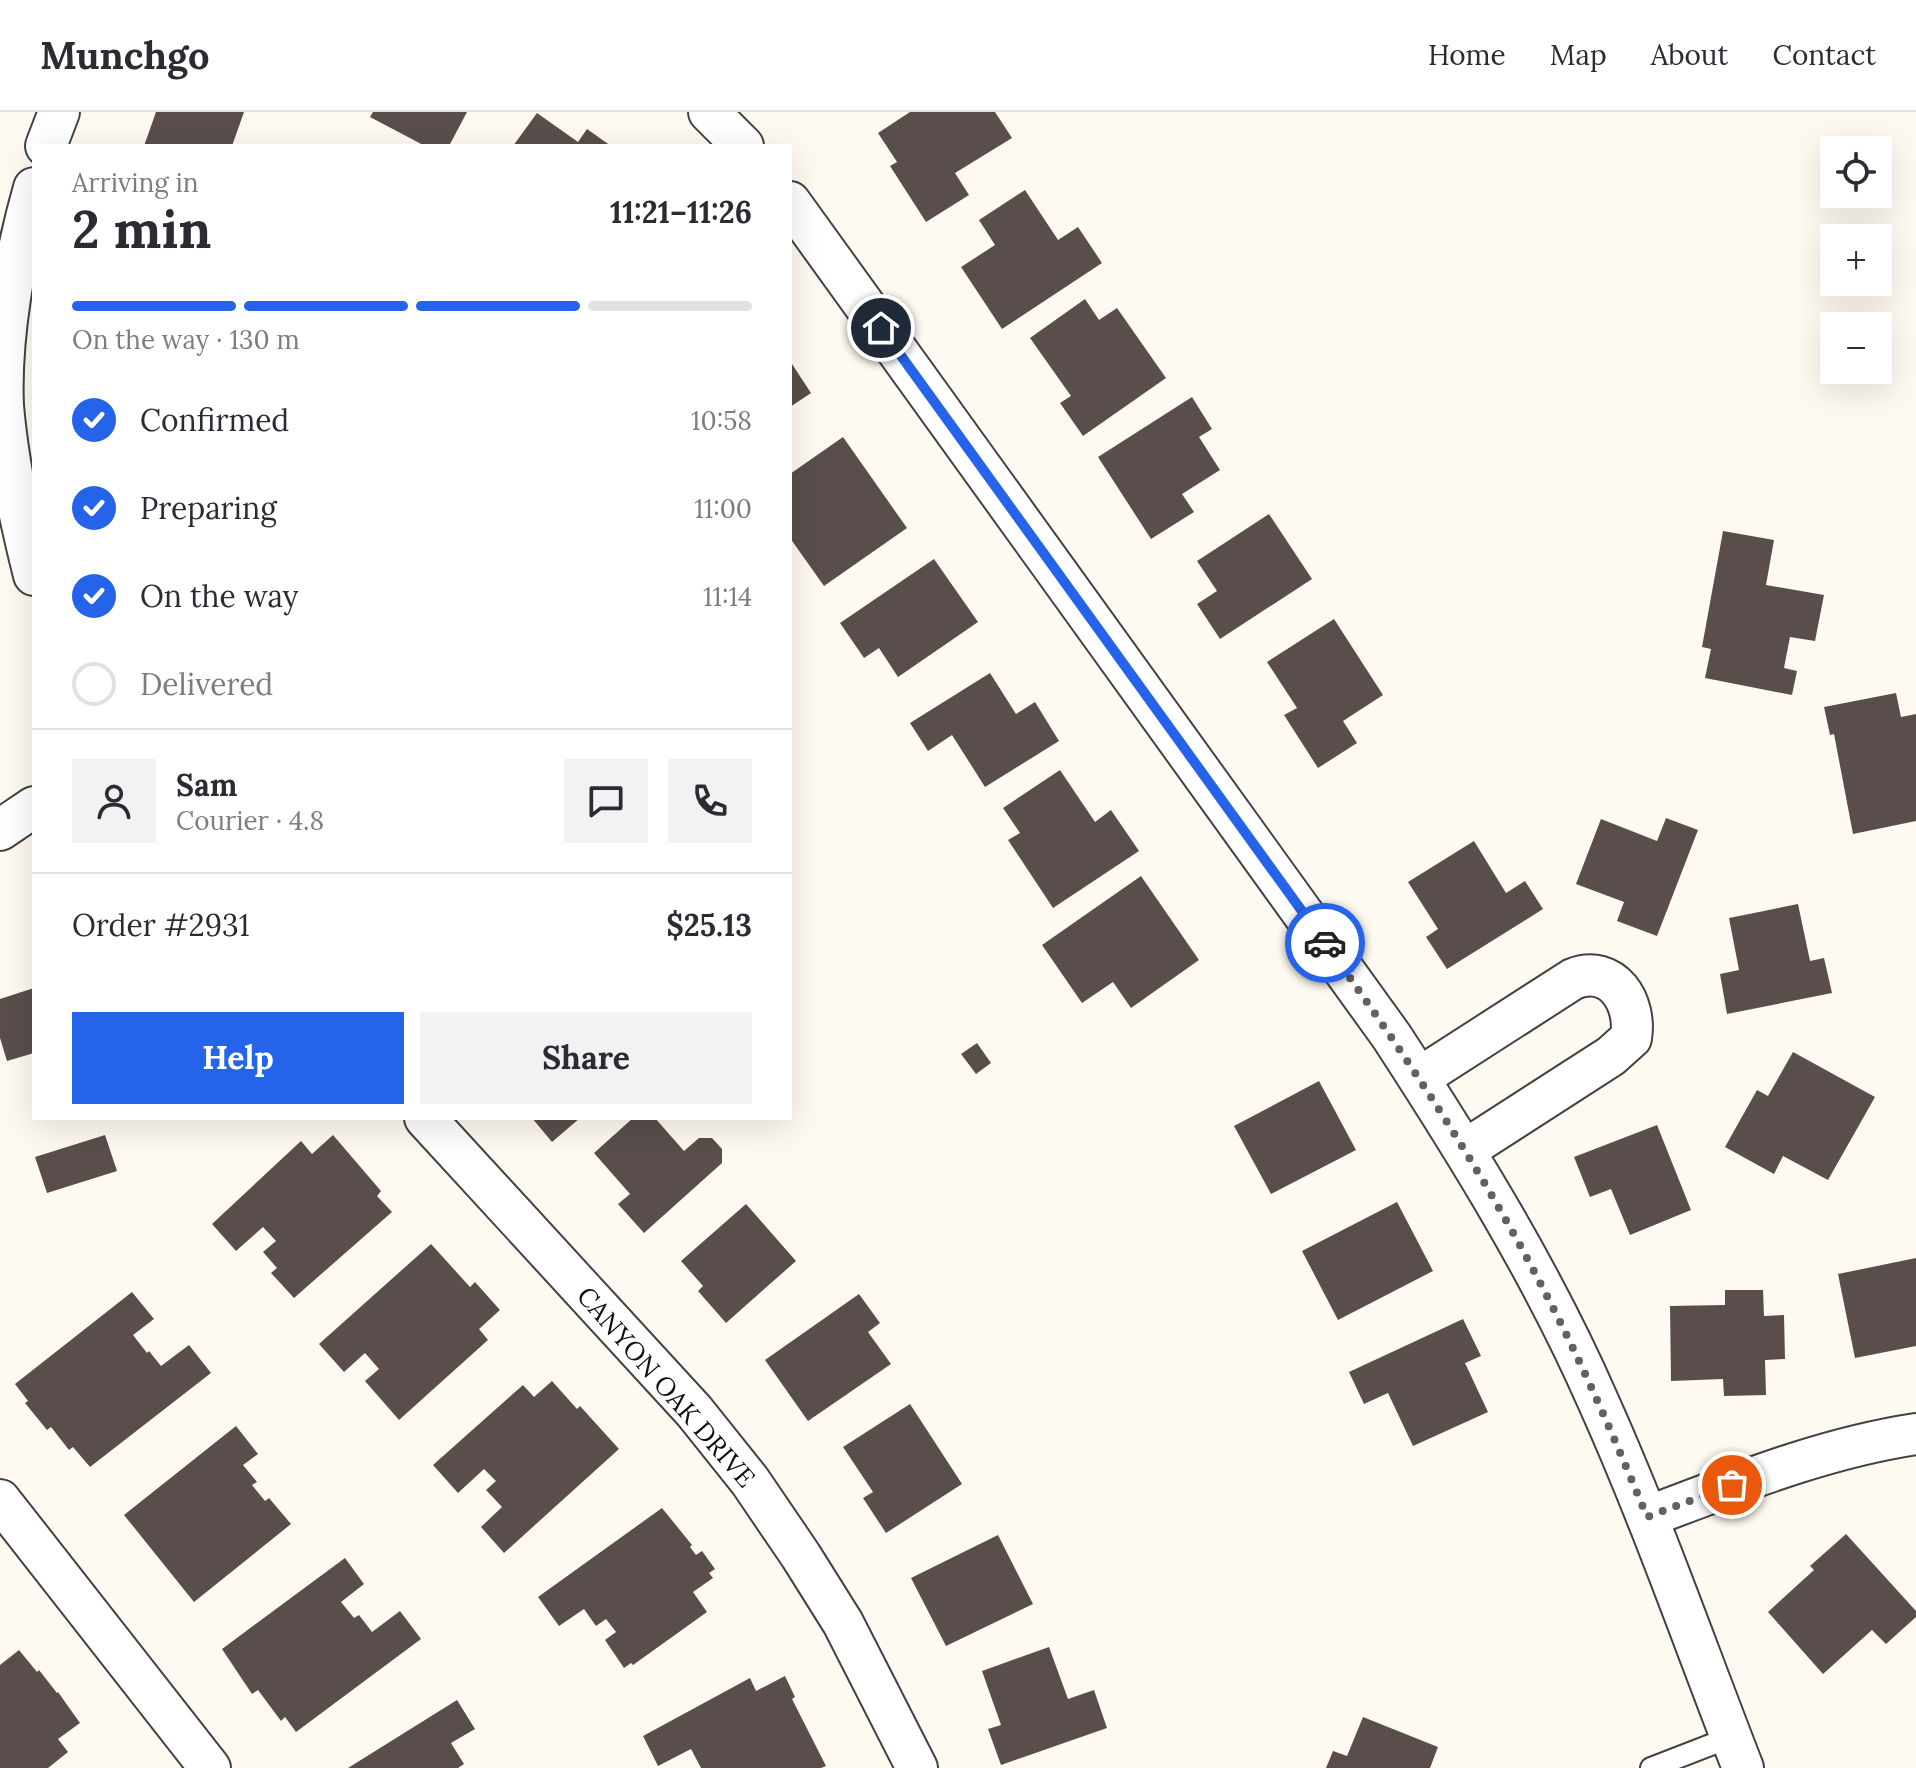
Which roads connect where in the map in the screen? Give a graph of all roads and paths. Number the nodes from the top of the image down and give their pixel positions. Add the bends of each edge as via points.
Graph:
1 (59, 112) edge
2 (709, 112) edge
3 (47, 144) edge
4 (741, 144) edge
5 (32, 195) edge
6 (792, 205) edge
7 (32, 567) edge
8 (32, 808) edge
9 (0, 830) edge
10 (1419, 1078) junction
11 (427, 1120) edge
12 (1465, 1150) junction
13 (1916, 1434) edge
14 (0, 1500) edge
15 (1647, 1517) junction
16 (1737, 1752) edge
17 (210, 1768) edge
18 (917, 1768) edge
19 (1651, 1768) edge

1 - 3 street
2 - 4 street
5 - 7 street via 7,316 3,404 17,510
6 - 10 street
8 - 9 street
10 - 12 street
10 - 12 street via 1585,974 1616,986 1630,1004 1631,1038 1611,1056
11 - 18 street, CANYON OAK DRIVE via 694,1411 750,1481 843,1623
12 - 15 street via 1550,1301 1598,1398
13 - 15 street via 1760,1474
14 - 17 street
15 - 16 street
16 - 19 lane

